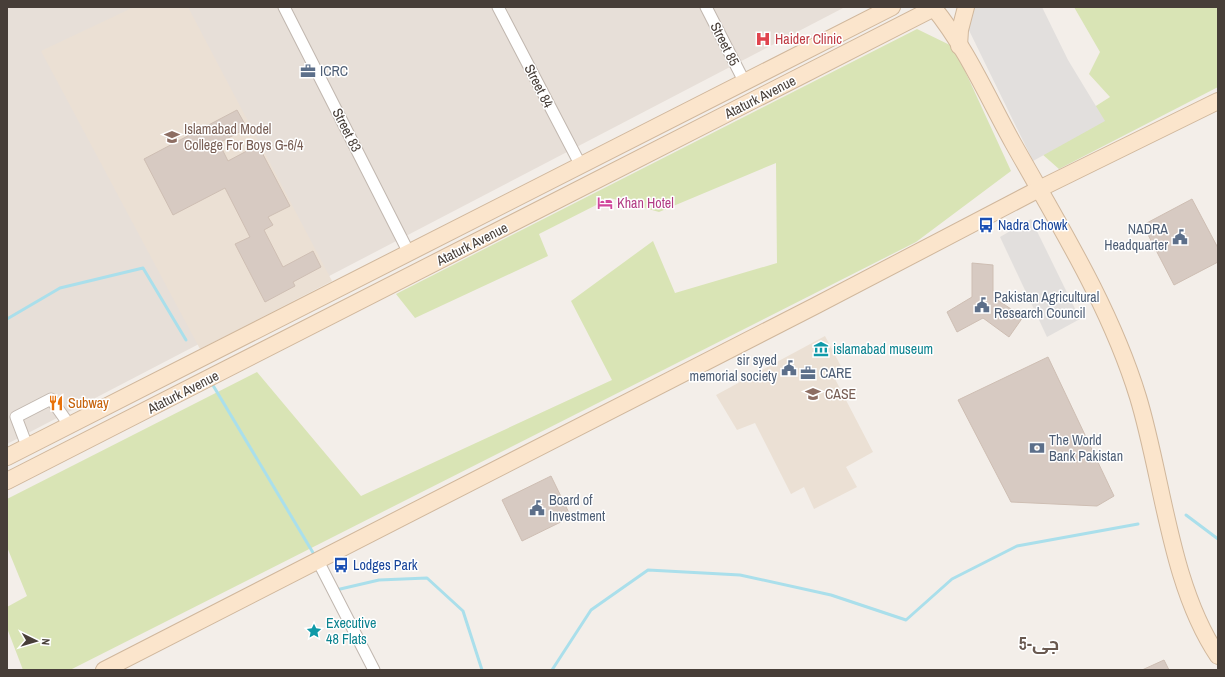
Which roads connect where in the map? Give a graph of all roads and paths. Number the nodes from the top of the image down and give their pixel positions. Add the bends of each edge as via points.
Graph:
1 (284, 7) edge
2 (498, 7) edge
3 (706, 7) edge
4 (892, 7) edge
5 (934, 7) edge
6 (966, 7) edge
7 (959, 46) junction
8 (744, 81) junction
9 (1218, 101) edge
10 (580, 164) junction
11 (1039, 189) junction
12 (409, 253) junction
13 (369, 274) junction
14 (380, 291) junction
15 (70, 426) junction
16 (28, 446) junction
17 (7, 457) edge
18 (7, 482) edge
19 (318, 561) junction
20 (1218, 656) edge
21 (104, 670) edge
22 (374, 670) edge

1 - 12 street, Street 83
2 - 10 street, Street 84
3 - 8 street, Street 85
4 - 8 street, Ataturk Avenue
5 - 7 street
5 - 14 street, Ataturk Avenue
6 - 7 street
7 - 11 street
8 - 10 street, Ataturk Avenue
9 - 11 street
10 - 12 street, Ataturk Avenue
11 - 19 street
11 - 20 street via 1099,298 1122,351 1138,398 1189,598
12 - 13 street, Ataturk Avenue
13 - 14 street
13 - 15 street, Ataturk Avenue
14 - 18 street, Ataturk Avenue
15 - 16 street, Ataturk Avenue
15 - 16 street via 51,399 16,417
16 - 17 street, Ataturk Avenue
19 - 21 street
19 - 22 street

